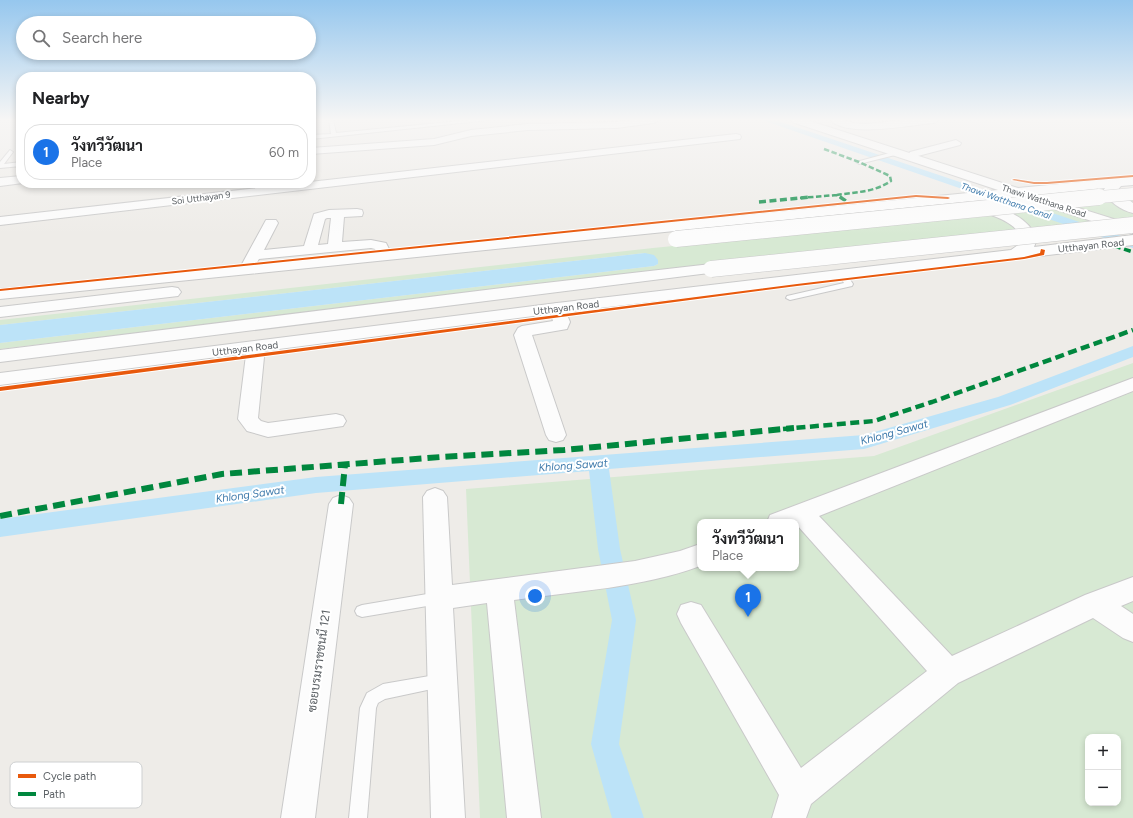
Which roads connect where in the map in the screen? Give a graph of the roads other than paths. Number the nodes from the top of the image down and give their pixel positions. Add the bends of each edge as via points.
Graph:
1 (544, 158) edge
2 (875, 158) edge
3 (907, 158) edge
4 (925, 158) edge
5 (862, 161) dead end
6 (16, 164) edge
7 (0, 166) edge
8 (16, 180) edge
9 (1133, 181) edge
10 (0, 182) edge
11 (1119, 182) junction
12 (316, 185) edge
13 (286, 188) edge
14 (1017, 192) junction
15 (1057, 194) junction
16 (1133, 194) edge
17 (948, 198) junction
18 (1133, 209) edge
19 (357, 213) dead end
20 (335, 214) junction
21 (0, 221) edge
22 (271, 223) dead end
23 (1133, 225) edge
24 (1133, 230) edge
25 (1133, 240) edge
26 (335, 247) junction
27 (310, 250) junction
28 (1013, 253) junction
29 (254, 255) junction
30 (385, 255) junction
31 (247, 269) junction
32 (842, 274) junction
33 (747, 285) junction
34 (157, 293) junction
35 (502, 293) junction
36 (0, 294) edge
37 (790, 298) dead end
38 (0, 299) edge
39 (557, 308) junction
40 (0, 312) edge
41 (88, 346) junction
42 (256, 347) junction
43 (0, 356) edge
44 (0, 366) edge
45 (0, 379) edge
46 (1133, 384) edge
47 (336, 421) dead end
48 (556, 435) dead end
49 (435, 497) dead end
50 (340, 504) dead end
51 (790, 517) edge
52 (799, 526) edge
53 (697, 556) edge
54 (499, 589) junction
55 (1133, 589) edge
56 (440, 598) junction
57 (1095, 604) junction
58 (362, 612) dead end
59 (691, 614) dead end
60 (1133, 629) edge
61 (948, 673) junction
62 (443, 681) junction
63 (793, 805) edge
64 (298, 818) edge
65 (358, 818) edge
66 (448, 818) edge
67 (524, 818) edge

1 - 12 street, Soi Utthayan 9
2 - 5 lane
3 - 14 main road, Thawi Watthana Road
4 - 14 main road, Thawi Watthana Road
6 - 7 lane
8 - 10 street
9 - 11 main road
11 - 15 main road
11 - 18 main road via 1113,185 1110,191 1112,196
13 - 21 street, Soi Utthayan 9
14 - 15 main road, Thawi Watthana Road
14 - 17 main road
14 - 24 main road, Thawi Watthana Road
15 - 23 main road, Thawi Watthana Road
16 - 34 main road, bridge
17 - 28 main road via 997,212 1025,229 1030,243 1024,249
17 - 30 main road
19 - 20 street
20 - 26 street via 338,217
20 - 27 street via 319,217
22 - 29 street
23 - 35 main road, Utthayan Road, bridge
25 - 28 main road, Utthayan Road
26 - 27 street
26 - 30 street via 377,245 381,246
27 - 29 street
28 - 32 main road, Utthayan Road
29 - 31 street
30 - 31 main road
31 - 36 main road
32 - 33 main road, Utthayan Road
32 - 37 lane via 849,284
33 - 35 main road
33 - 39 main road, Utthayan Road
34 - 38 main road
34 - 40 main road
35 - 41 main road, Utthayan Road
39 - 42 main road, Utthayan Road
39 - 48 street via 561,325 528,330 523,335
41 - 43 main road, Utthayan Road
41 - 44 main road
42 - 45 main road, Utthayan Road
42 - 47 street via 248,419 254,426 268,430
46 - 51 street
49 - 56 street
50 - 64 street, ซอยบรมราชชนนี 121
52 - 61 street
53 - 54 street via 635,572
54 - 56 street
54 - 67 street
55 - 57 street
56 - 58 lane
56 - 62 street
57 - 60 street
57 - 61 street
59 - 63 street
61 - 63 street
62 - 65 lane via 383,692 372,698 368,708
62 - 66 street

